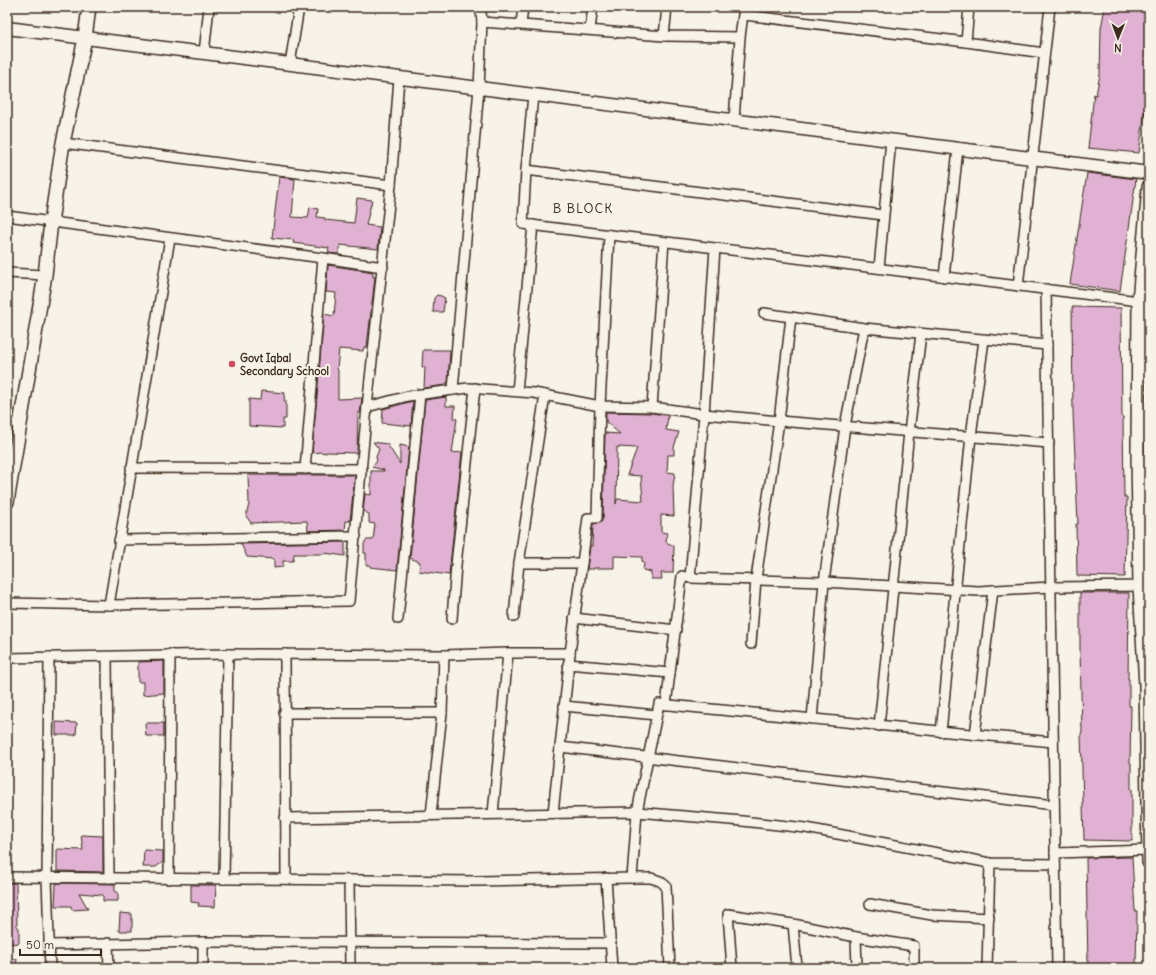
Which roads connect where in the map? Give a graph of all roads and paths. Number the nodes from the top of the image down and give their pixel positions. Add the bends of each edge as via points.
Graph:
1 (89, 7) edge
2 (210, 7) edge
3 (299, 7) edge
4 (479, 7) edge
5 (523, 7) edge
6 (593, 7) edge
7 (667, 7) edge
8 (969, 7) edge
9 (1050, 7) edge
10 (744, 11) edge
11 (482, 22) junction
12 (521, 24) junction
13 (7, 28) edge
14 (590, 29) junction
15 (664, 36) junction
16 (740, 37) junction
17 (85, 38) junction
18 (966, 42) junction
19 (204, 53) junction
20 (1044, 53) junction
21 (290, 64) junction
22 (399, 78) junction
23 (479, 88) junction
24 (533, 95) junction
25 (734, 120) junction
26 (891, 140) junction
27 (63, 143) junction
28 (958, 149) junction
29 (1033, 158) junction
30 (526, 170) junction
31 (1149, 173) edge
32 (391, 185) junction
33 (1149, 187) edge
34 (1147, 212) edge
35 (883, 215) junction
36 (7, 216) edge
37 (51, 222) junction
38 (533, 225) junction
39 (609, 235) junction
40 (170, 238) junction
41 (664, 242) junction
42 (716, 248) junction
43 (323, 258) junction
44 (382, 267) junction
45 (879, 268) junction
46 (7, 273) edge
47 (45, 275) junction
48 (944, 276) junction
49 (1018, 286) junction
50 (1046, 289) junction
51 (1139, 301) junction
52 (764, 313) dead end
53 (791, 317) junction
54 (864, 328) junction
55 (921, 334) junction
56 (984, 340) junction
57 (1047, 346) junction
58 (475, 388) junction
59 (453, 390) junction
60 (517, 391) junction
61 (420, 394) junction
62 (545, 395) junction
63 (600, 406) junction
64 (367, 407) junction
65 (652, 407) junction
66 (704, 414) junction
67 (779, 420) junction
68 (7, 423) edge
69 (21, 423) junction
70 (845, 426) junction
71 (909, 432) junction
72 (971, 436) junction
73 (1049, 443) junction
74 (131, 468) junction
75 (306, 469) junction
76 (362, 469) junction
77 (9, 478) edge
78 (7, 502) edge
79 (356, 536) junction
80 (119, 540) junction
81 (519, 562) junction
82 (582, 563) junction
83 (690, 578) junction
84 (756, 580) junction
85 (824, 582) junction
86 (894, 586) junction
87 (1145, 586) edge
88 (1051, 587) junction
89 (956, 590) junction
90 (993, 590) junction
91 (7, 603) edge
92 (109, 605) junction
93 (514, 617) dead end
94 (574, 618) junction
95 (398, 619) dead end
96 (452, 619) dead end
97 (676, 630) junction
98 (751, 644) dead end
99 (508, 653) junction
100 (570, 653) junction
101 (170, 654) junction
102 (228, 654) junction
103 (285, 654) junction
104 (444, 655) junction
105 (49, 657) junction
106 (107, 657) junction
107 (7, 658) edge
108 (568, 664) junction
109 (670, 673) junction
110 (1147, 685) edge
111 (666, 705) junction
112 (564, 706) junction
113 (284, 713) junction
114 (442, 713) junction
115 (656, 715) junction
116 (812, 719) junction
117 (879, 726) junction
118 (941, 732) junction
119 (975, 735) junction
120 (1053, 742) junction
121 (560, 747) junction
122 (648, 757) junction
123 (1054, 805) junction
124 (638, 812) junction
125 (553, 813) junction
126 (493, 814) junction
127 (431, 816) junction
128 (285, 818) junction
129 (1149, 850) edge
130 (1055, 852) junction
131 (1149, 862) edge
132 (990, 863) junction
133 (1055, 864) junction
134 (7, 877) edge
135 (47, 878) junction
136 (109, 878) junction
137 (606, 878) junction
138 (632, 878) junction
139 (169, 879) junction
140 (224, 879) junction
141 (286, 879) junction
142 (349, 880) junction
143 (870, 904) dead end
144 (989, 918) junction
145 (793, 924) junction
146 (856, 937) junction
147 (203, 942) junction
148 (350, 942) junction
149 (108, 943) junction
150 (611, 943) junction
151 (50, 945) junction
152 (50, 968) edge
153 (109, 968) edge
154 (203, 968) edge
155 (350, 968) edge
156 (612, 968) edge
157 (670, 968) edge
158 (732, 968) edge
159 (797, 968) edge
160 (857, 968) edge
161 (914, 968) edge
162 (988, 968) edge
163 (1057, 968) edge

1 - 17 main road
2 - 19 street
3 - 21 street
4 - 11 street
5 - 12 street
6 - 14 street
7 - 15 street
8 - 18 street
9 - 20 street
10 - 16 street
10 - 18 street
11 - 12 street
11 - 23 street
12 - 14 street
13 - 17 street
14 - 15 street
15 - 16 street
16 - 25 street
17 - 19 street
17 - 27 main road
18 - 20 street
19 - 21 street
20 - 29 street
21 - 22 street
22 - 23 street
22 - 32 street
23 - 24 street
23 - 59 street
24 - 25 street
24 - 30 street
25 - 26 street
26 - 28 street
26 - 35 street
27 - 32 street
27 - 37 main road
28 - 29 street
28 - 48 street
29 - 31 street
29 - 49 street
30 - 35 street
30 - 38 street via 523,224
32 - 44 street
33 - 34 main road
34 - 51 main road
35 - 45 street
36 - 37 street
37 - 40 street
37 - 47 main road
38 - 39 street
38 - 60 street
39 - 41 street
39 - 63 street
40 - 43 street
40 - 74 street
41 - 42 street
41 - 65 street
42 - 45 street
42 - 66 street
43 - 44 street
43 - 75 street
44 - 64 street
45 - 48 street
46 - 47 street
47 - 69 main road
48 - 49 street
49 - 50 street
50 - 51 street
50 - 57 street
51 - 87 main road via 1138,454
52 - 53 street
53 - 54 street
53 - 67 street
54 - 55 street
54 - 70 street
55 - 56 street
55 - 71 street
56 - 57 street
56 - 72 street
57 - 73 street
58 - 59 street
58 - 60 street
58 - 96 street
59 - 61 street
60 - 62 street
61 - 64 street
61 - 95 street
62 - 63 street
62 - 81 street
63 - 65 street
63 - 82 street via 597,518 588,518
64 - 76 street
65 - 66 street
66 - 67 street
66 - 83 street
67 - 70 street
67 - 84 street
68 - 69 street
69 - 77 main road
70 - 71 street
70 - 85 street
71 - 72 street
71 - 86 street
72 - 73 street
72 - 89 street
73 - 88 street
74 - 75 street
74 - 80 street
75 - 76 street
76 - 79 street
77 - 78 main road
79 - 80 street
79 - 92 street via 349,600
80 - 92 street
81 - 82 street
81 - 93 street
82 - 94 street
83 - 84 street
83 - 97 street via 682,576
84 - 85 street
84 - 98 street
85 - 86 street
85 - 116 street
86 - 89 street
86 - 117 street
87 - 88 street
87 - 110 main road
88 - 90 street
88 - 120 street
89 - 90 street
89 - 118 street
90 - 119 street
91 - 92 street
94 - 97 street
94 - 100 street
97 - 109 street
99 - 100 street
99 - 104 street
99 - 126 street
100 - 108 street
101 - 102 street
101 - 106 street
101 - 139 street
102 - 103 street
102 - 140 street
103 - 104 street
103 - 113 street
104 - 114 street
105 - 106 street
105 - 107 street
105 - 135 street
106 - 136 street
108 - 109 street
108 - 112 street
109 - 111 street
110 - 129 main road
111 - 115 street via 659,704
111 - 116 street
112 - 115 street
112 - 121 street
113 - 114 street
113 - 128 street
114 - 127 street
115 - 122 street
116 - 117 street
117 - 118 street
118 - 119 street
119 - 120 street
120 - 123 street
121 - 122 street
121 - 125 street
122 - 123 street
122 - 124 street
123 - 130 street
124 - 125 street
124 - 132 street via 806,828
124 - 138 street
125 - 126 street
126 - 127 street
127 - 128 street
128 - 141 street
129 - 130 street
129 - 131 main road
130 - 133 street
132 - 133 street
132 - 144 street
133 - 163 street
134 - 135 street
135 - 136 street
135 - 151 street
136 - 139 street
137 - 138 street
137 - 142 street via 478,881
137 - 150 street
138 - 157 street via 651,878 666,886
139 - 140 street
140 - 141 street
141 - 142 street
142 - 148 street
143 - 144 street via 932,915
144 - 162 street
145 - 146 street
145 - 158 street via 728,914
145 - 159 street
146 - 160 street
146 - 161 street via 914,946
147 - 148 street
147 - 149 street
147 - 154 street
148 - 150 street
148 - 155 street
149 - 151 street
149 - 153 street
150 - 156 street
151 - 152 street

